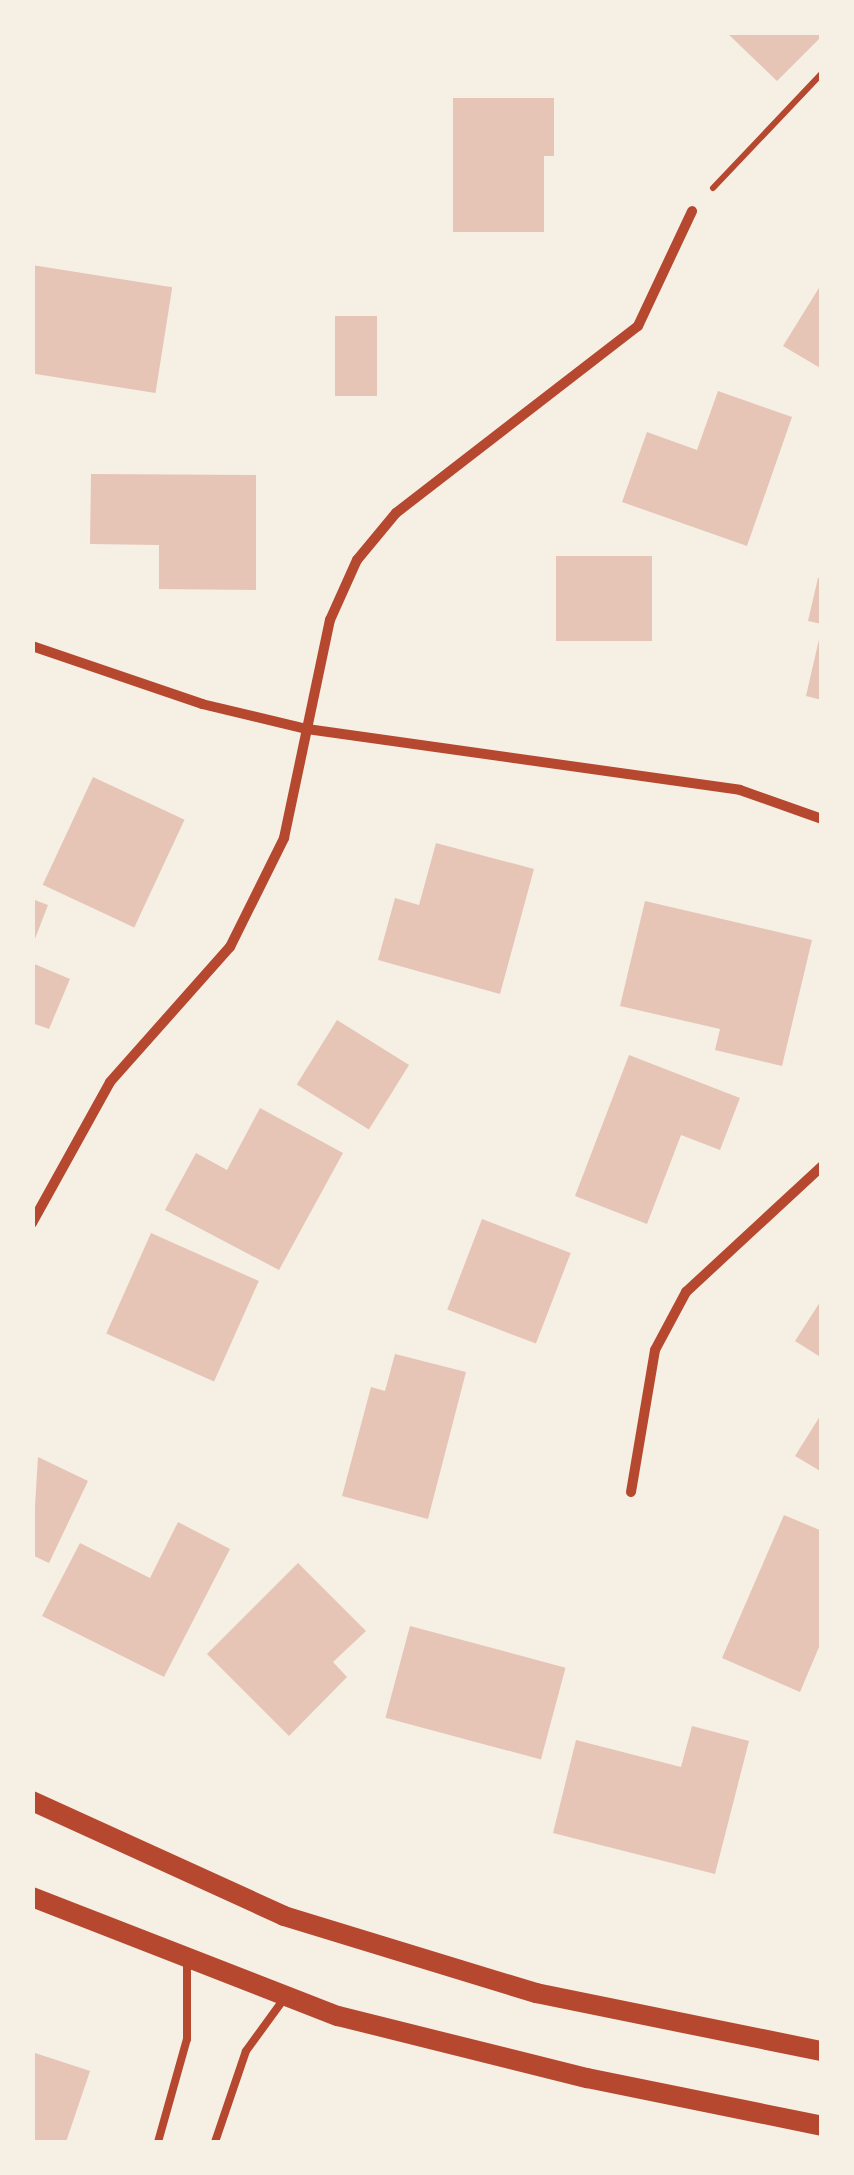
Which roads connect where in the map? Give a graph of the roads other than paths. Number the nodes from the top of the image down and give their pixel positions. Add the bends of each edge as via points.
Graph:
1 (692, 211) road end
2 (32, 646) edge
3 (307, 729) junction
4 (822, 819) edge
5 (822, 1166) edge
6 (32, 1222) edge
7 (631, 1492) dead end
8 (32, 1801) edge
9 (32, 1897) edge
10 (187, 1959) junction
11 (286, 1997) junction
12 (822, 2051) edge
13 (822, 2126) edge
14 (158, 2142) edge
15 (214, 2142) edge

1 - 3 street via 638,326 396,513 357,560 330,620
2 - 3 street via 202,704
3 - 4 street via 740,790
3 - 6 street via 284,838 230,947 110,1082
5 - 7 street via 686,1292 655,1350
8 - 12 main road via 284,1916 536,1992
9 - 10 main road
10 - 11 main road
10 - 14 lane via 187,2039
11 - 13 main road via 588,2078
11 - 15 lane via 246,2051

